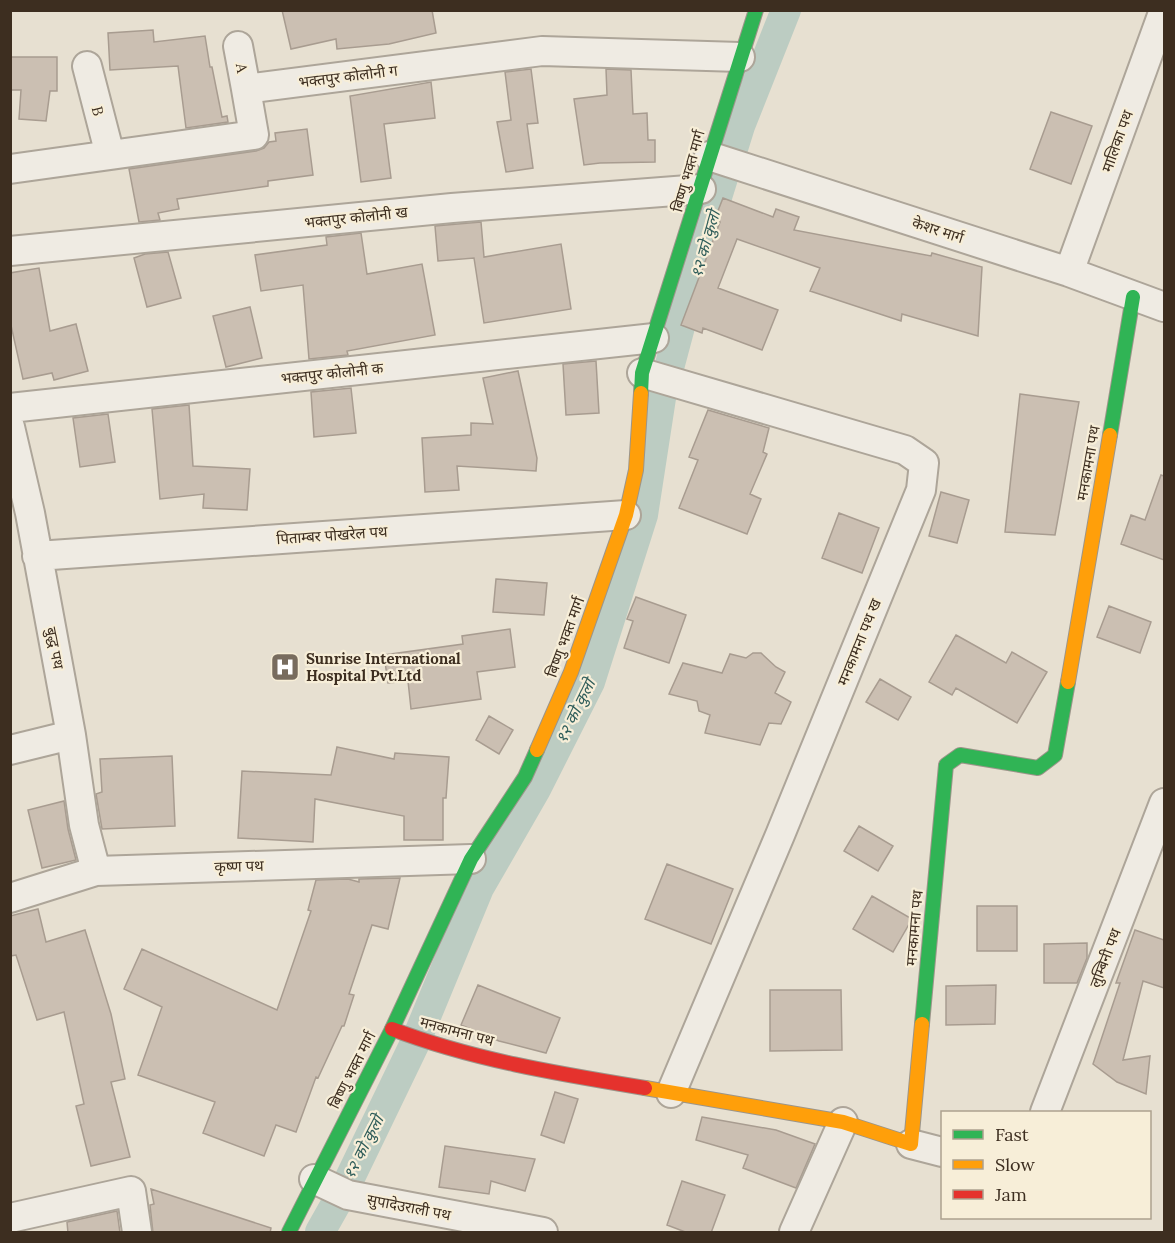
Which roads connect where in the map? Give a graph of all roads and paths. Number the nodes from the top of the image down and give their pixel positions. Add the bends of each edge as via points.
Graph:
1 (756, 10) edge
2 (1164, 10) edge
3 (238, 46) dead end
4 (740, 57) junction
5 (87, 66) dead end
6 (246, 89) junction
7 (110, 155) junction
8 (722, 160) junction
9 (10, 169) edge
10 (701, 189) junction
11 (10, 251) edge
12 (1069, 272) junction
13 (1133, 297) junction
14 (1164, 307) edge
15 (654, 338) junction
16 (643, 373) junction
17 (10, 408) edge
18 (10, 427) edge
19 (626, 515) junction
20 (37, 556) junction
21 (71, 735) junction
22 (10, 750) edge
23 (1164, 803) edge
24 (471, 859) junction
25 (96, 871) junction
26 (10, 898) edge
27 (392, 1029) junction
28 (671, 1094) junction
29 (1046, 1111) edge
30 (843, 1122) junction
31 (911, 1143) junction
32 (941, 1152) edge
33 (314, 1179) junction
34 (10, 1218) edge
35 (137, 1233) edge
36 (289, 1233) edge
37 (543, 1233) edge
38 (794, 1233) edge

1 - 4 street, बिष्णु भक्त मार्ग
2 - 12 street, मालिका पथ
3 - 6 street, A
4 - 6 street, भक्तपुर कोलोनी ग via 542,51
4 - 8 street, बिष्णु भक्त मार्ग
5 - 7 street, B
6 - 7 street via 254,135
7 - 9 street
8 - 10 street, बिष्णु भक्त मार्ग
8 - 12 street, केशर मार्ग
10 - 11 street, भक्तपुर कोलोनी ख via 452,208
10 - 15 street, बिष्णु भक्त मार्ग
12 - 13 street, केशर मार्ग
13 - 14 street, केशर मार्ग
13 - 31 street, मनकामना पथ via 1055,755 1038,768 960,755 946,765
15 - 16 street, बिष्णु भक्त मार्ग
15 - 17 street, भक्तपुर कोलोनी क
16 - 19 street, बिष्णु भक्त मार्ग via 636,470
16 - 28 street, मनकामना पथ ख via 905,450 924,463 921,490
18 - 20 street, बुद्ध पथ
19 - 20 street, पिताम्बर पोखरेल पथ
19 - 24 street, बिष्णु भक्त मार्ग via 571,672 525,777
20 - 21 street, बुद्ध पथ
21 - 22 street
21 - 25 street, बुद्ध पथ via 84,825
23 - 29 street, लुम्बिनी पथ
24 - 25 street, कृष्ण पथ
24 - 27 street, बिष्णु भक्त मार्ग
25 - 26 street, कृष्ण पथ
27 - 28 street, मनकामना पथ via 542,1071
27 - 33 street, बिष्णु भक्त मार्ग
28 - 30 street, मनकामना पथ
30 - 31 street, मनकामना पथ
30 - 38 street
31 - 32 street
33 - 36 street, बिष्णु भक्त मार्ग
33 - 37 street, सुपादेउराली पथ via 348,1196
34 - 35 street via 131,1191

